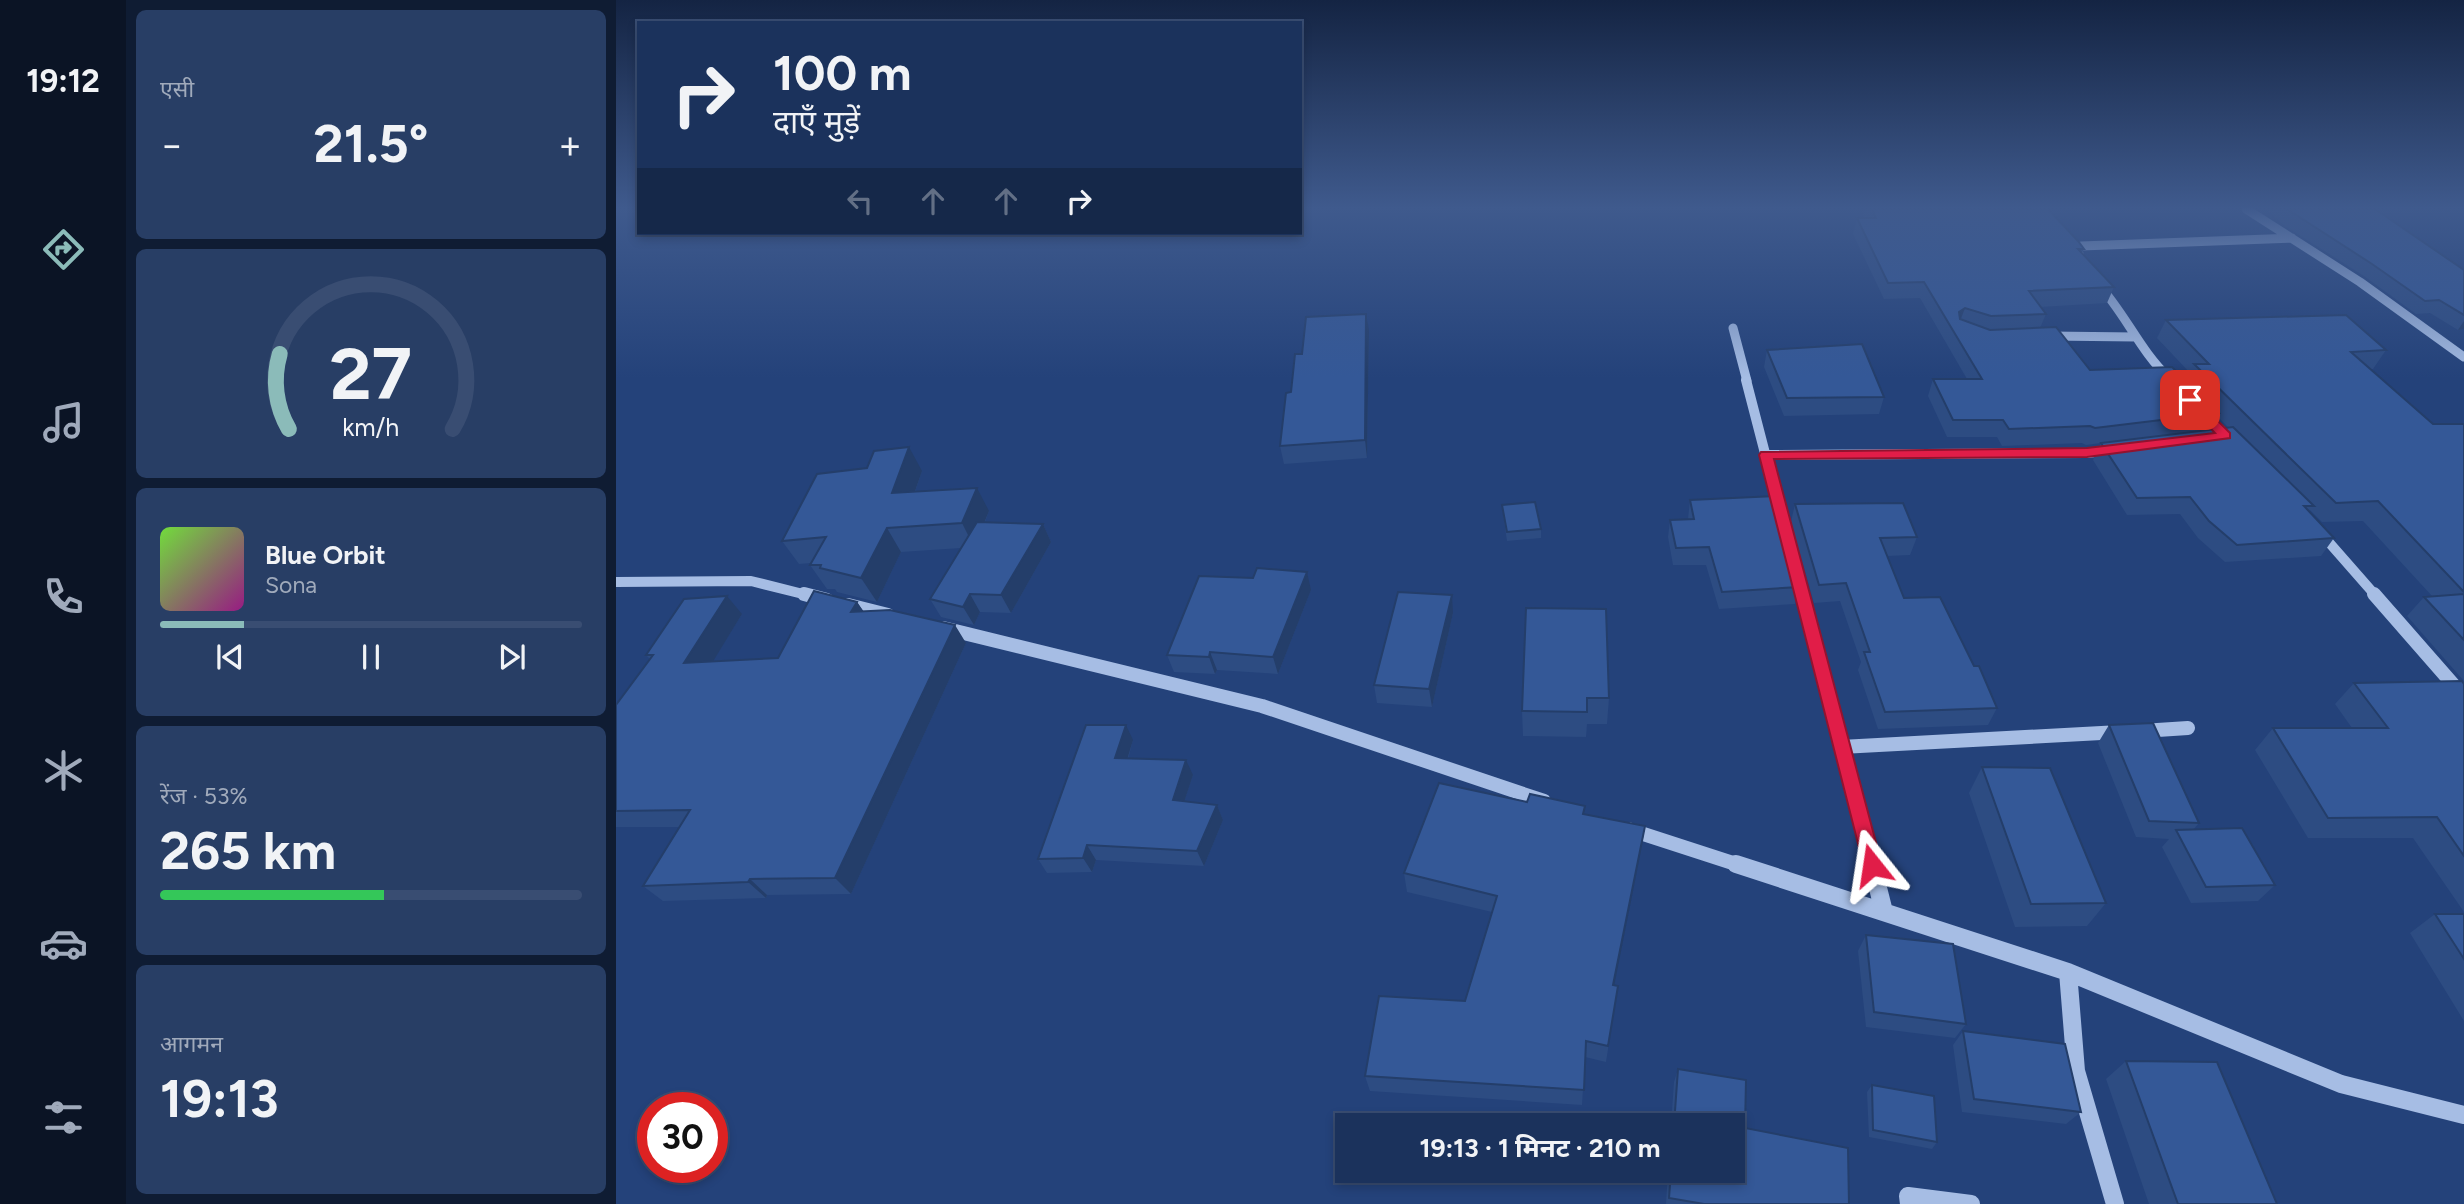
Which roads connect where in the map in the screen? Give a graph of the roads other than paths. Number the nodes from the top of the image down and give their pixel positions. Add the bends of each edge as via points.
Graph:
1 (2087, 265) edge
2 (2334, 265) edge
3 (1733, 328) dead end
4 (2039, 336) edge
5 (2136, 337) junction
6 (2464, 357) edge
7 (2181, 391) edge
8 (2190, 400) edge
9 (2226, 436) junction
10 (2213, 437) edge
11 (2235, 445) edge
12 (2124, 448) edge
13 (1766, 455) junction
14 (2308, 519) edge
15 (616, 582) edge
16 (899, 617) edge
17 (926, 624) edge
18 (2464, 697) edge
19 (2188, 728) dead end
20 (1841, 747) junction
21 (1557, 805) edge
22 (1608, 822) edge
23 (1884, 912) junction
24 (2067, 972) junction
25 (2464, 1115) edge
26 (1909, 1204) edge
27 (1971, 1204) edge
28 (2115, 1204) edge

1 - 5 street
2 - 6 street
3 - 13 street
4 - 5 street
5 - 7 street
8 - 9 street
9 - 10 street
9 - 11 street
12 - 13 street via 2087,453
13 - 20 street
14 - 18 street
15 - 16 street via 751,581
17 - 21 street via 1262,706
19 - 20 street
20 - 23 street
22 - 23 street
23 - 24 street
24 - 25 street via 2341,1084
24 - 28 street via 2076,1071
26 - 27 street via 1908,1196

